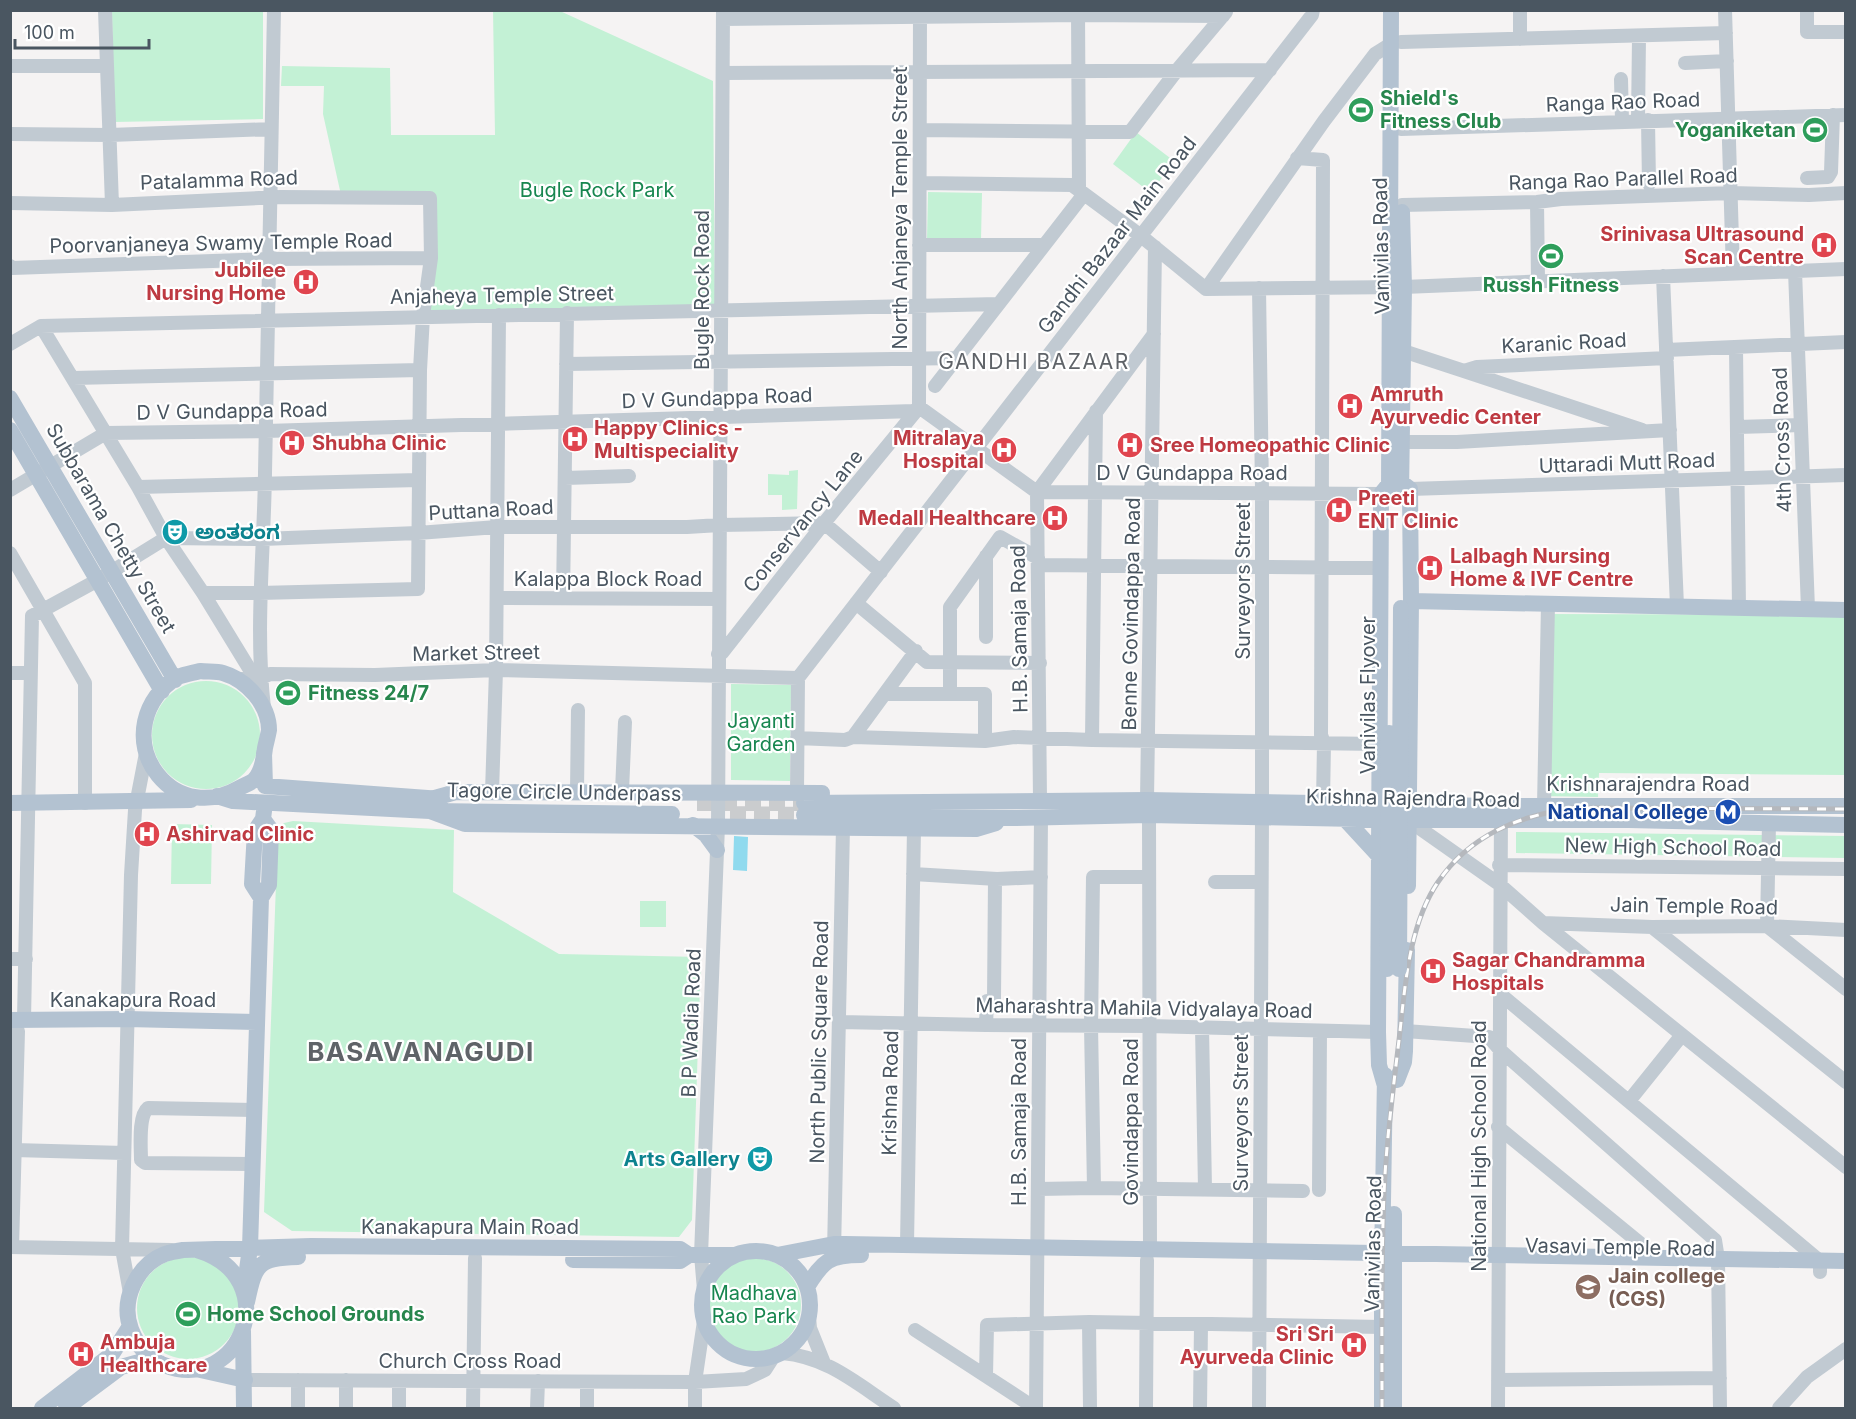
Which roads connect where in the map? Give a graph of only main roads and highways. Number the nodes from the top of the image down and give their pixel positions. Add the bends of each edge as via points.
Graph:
1 (1391, 10) edge
2 (1402, 10) edge
3 (1396, 43) junction
4 (1397, 287) junction
5 (10, 398) edge
6 (10, 430) edge
7 (43, 470) junction
8 (1395, 487) junction
9 (1400, 606) junction
10 (1845, 610) edge
11 (169, 686) junction
12 (264, 753) junction
13 (216, 796) junction
14 (198, 800) junction
15 (10, 803) edge
16 (264, 803) junction
17 (802, 804) junction
18 (430, 805) junction
19 (1845, 806) edge
20 (1041, 809) junction
21 (1262, 809) junction
22 (1379, 811) junction
23 (1408, 812) junction
24 (1501, 813) junction
25 (695, 814) junction
26 (1016, 818) junction
27 (1344, 818) junction
28 (1845, 825) edge
29 (717, 850) road end
30 (1379, 856) junction
31 (16, 1026) edge
32 (256, 1027) junction
33 (1391, 1083) junction
34 (250, 1248) junction
35 (190, 1250) junction
36 (834, 1251) junction
37 (1038, 1253) junction
38 (695, 1255) junction
39 (735, 1255) junction
40 (777, 1255) junction
41 (1388, 1259) junction
42 (1595, 1262) junction
43 (1845, 1262) edge
44 (1718, 1265) junction
45 (1820, 1266) junction
46 (1845, 1272) edge
47 (807, 1287) junction
48 (245, 1299) junction
49 (130, 1326) junction
50 (243, 1330) junction
51 (116, 1360) junction
52 (160, 1363) junction
53 (194, 1369) junction
54 (245, 1380) junction
55 (42, 1408) edge
56 (66, 1408) edge
57 (244, 1408) edge
58 (1382, 1408) edge
59 (1394, 1408) edge

1 - 3 main road
2 - 3 main road, Vanivilas Road
3 - 4 main road, Vanivilas Road via 1391,155
3 - 4 main road, Vanivilas Road via 1402,205
4 - 8 main road, Vanivilas Road
4 - 8 main road, Vanivilas Road via 1403,351 1402,442
5 - 7 main road, Subbarama Chetty Street
6 - 7 main road, Subbarama Chetty Street
7 - 11 main road, Subbarama Chetty Street
8 - 9 main road, Vanivilas Flyover
8 - 22 main road via 1381,568
9 - 10 main road via 1548,604
9 - 23 main road
9 - 33 main road, Vanivilas Flyover, bridge
11 - 12 main road via 180,676 200,671 236,679 256,695 264,710 269,730
11 - 14 main road via 150,705 143,726 144,748 162,780 176,792
12 - 13 main road via 255,779 230,794
12 - 16 main road
13 - 14 main road
13 - 16 main road
14 - 15 main road
16 - 18 main road
16 - 32 main road via 255,831 252,884 261,898
17 - 18 main road via 719,793 622,791 456,792
17 - 20 main road, Krishna Rajendra Road via 977,795
17 - 26 main road
18 - 25 main road, Tagore Circle Underpass
18 - 25 main road via 465,824
19 - 24 main road, Krishnarajendra Road via 1628,804 1544,806
20 - 21 main road, Krishna Rajendra Road
20 - 26 main road, Krishna Rajendra Road
21 - 22 main road, Krishna Rajendra Road via 1323,802
21 - 27 main road, Krishna Rajendra Road
22 - 23 main road, Krishnarajendra Road
22 - 27 main road, Krishna Rajendra Road
22 - 30 main road
23 - 24 main road, Krishnarajendra Road
23 - 33 main road via 1404,1062
24 - 28 main road, Krishna Rajendra Road
25 - 26 main road via 718,825 976,829
25 - 29 main road
27 - 30 main road
30 - 33 main road via 1379,1065
31 - 32 main road, Kanakapura Road
32 - 34 main road
33 - 41 main road, Vanivilas Road
34 - 35 main road, Kanakapura Main Road
34 - 38 main road, Kanakapura Main Road via 680,1249
34 - 48 main road
35 - 48 main road via 215,1257 231,1269
35 - 49 main road via 165,1254 138,1276 130,1293
36 - 37 main road via 907,1245
36 - 37 main road via 845,1255
36 - 40 main road
36 - 47 main road
37 - 41 main road, Vasavi Temple Road
38 - 39 main road
38 - 48 main road via 680,1262 279,1258 260,1264
39 - 40 main road via 757,1250
39 - 47 main road via 710,1276 704,1290 704,1321 720,1346 733,1354 753,1360 778,1355 794,1343 809,1317
40 - 47 main road via 790,1263
41 - 42 main road, Vasavi Temple Road
41 - 58 main road, Vanivilas Road via 1382,1327
41 - 59 main road, Vanivilas Road
42 - 44 main road, Vasavi Temple Road
42 - 44 main road, Vasavi Temple Road via 1658,1258
43 - 45 main road, Vasavi Temple Road
44 - 45 main road, Vasavi Temple Road
45 - 46 main road, Vasavi Temple Road
48 - 50 main road
49 - 51 main road
49 - 52 main road via 141,1348
50 - 53 main road via 219,1360
50 - 54 main road
51 - 52 main road
51 - 55 main road
51 - 56 main road
52 - 53 main road
53 - 54 main road
54 - 57 main road

